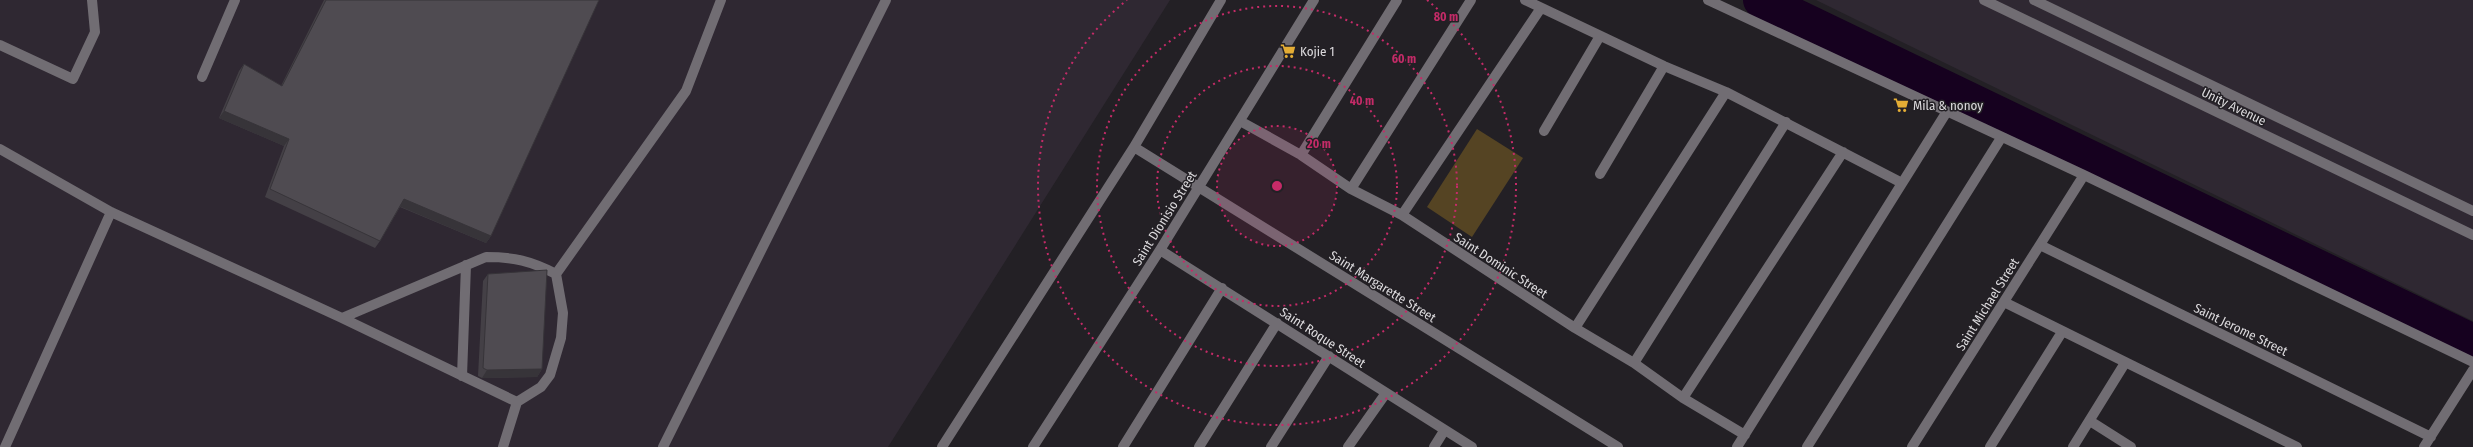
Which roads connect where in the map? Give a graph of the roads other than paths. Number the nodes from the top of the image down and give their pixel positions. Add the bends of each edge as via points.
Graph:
1 (92, 0) edge
2 (235, 0) edge
3 (721, 0) edge
4 (886, 0) edge
5 (1222, 0) edge
6 (1314, 0) edge
7 (1397, 0) edge
8 (1471, 0) edge
9 (1525, 0) edge
10 (1708, 0) edge
11 (2034, 0) edge
12 (1987, 1) edge
13 (1542, 8) junction
14 (1600, 36) junction
15 (0, 45) edge
16 (1664, 66) junction
17 (202, 77) dead end
18 (1726, 92) junction
19 (1946, 113) junction
20 (1240, 121) junction
21 (1786, 122) junction
22 (1544, 131) dead end
23 (2001, 138) junction
24 (1134, 147) junction
25 (0, 150) edge
26 (1843, 152) junction
27 (1301, 155) junction
28 (1600, 174) dead end
29 (2084, 175) junction
30 (1902, 183) junction
31 (1199, 187) junction
32 (1352, 189) junction
33 (2473, 211) edge
34 (111, 212) junction
35 (1402, 215) junction
36 (2473, 235) edge
37 (2040, 245) junction
38 (1160, 250) junction
39 (466, 265) junction
40 (556, 274) junction
41 (1222, 288) junction
42 (2004, 302) junction
43 (342, 318) junction
44 (1277, 322) junction
45 (1575, 328) junction
46 (2062, 332) junction
47 (1329, 356) junction
48 (2473, 362) edge
49 (1634, 363) junction
50 (2125, 363) junction
51 (2473, 370) edge
52 (462, 376) junction
53 (1386, 394) junction
54 (1682, 398) junction
55 (517, 402) junction
56 (2090, 420) junction
57 (1444, 431) junction
58 (1744, 435) junction
59 (2431, 437) junction
60 (5, 447) edge
61 (504, 447) edge
62 (664, 447) edge
63 (942, 447) edge
64 (1033, 447) edge
65 (1123, 447) edge
66 (1199, 447) edge
67 (1271, 447) edge
68 (1348, 447) edge
69 (1434, 447) edge
70 (1472, 447) edge
71 (1618, 447) edge
72 (1737, 447) edge
73 (1806, 447) edge
74 (1912, 447) edge
75 (1990, 447) edge
76 (2073, 447) edge
77 (2131, 447) edge
78 (2297, 447) edge
79 (2424, 447) edge

1 - 15 street via 95,32 73,79
2 - 17 street
3 - 40 street via 686,91
4 - 62 street
5 - 24 street
6 - 20 street, Saint Dionisio Street
7 - 27 street
8 - 32 street
9 - 13 street
10 - 19 street
11 - 33 street, Unity Avenue
12 - 36 street, Unity Avenue
13 - 14 street
13 - 35 street
14 - 16 street
14 - 22 street
16 - 18 street
16 - 28 street
18 - 21 street
18 - 45 street
19 - 23 street
19 - 30 street
20 - 27 street, Saint Dominic Street
20 - 31 street, Saint Dionisio Street
21 - 26 street
21 - 49 street
23 - 29 street
23 - 73 street
24 - 31 street, Saint Margarette Street
24 - 63 street
25 - 34 street
26 - 30 street
26 - 54 street
27 - 32 street, Saint Dominic Street
29 - 37 street, Saint Michael Street
29 - 48 street
30 - 58 street
31 - 38 street, Saint Dionisio Street
31 - 71 street, Saint Margarette Street
32 - 35 street, Saint Dominic Street
34 - 43 street
34 - 60 street
35 - 45 street, Saint Dominic Street
37 - 42 street, Saint Michael Street
37 - 59 street, Saint Jerome Street
38 - 41 street, Saint Roque Street
38 - 64 street, Saint Dionisio Street
39 - 40 street via 486,257 511,257 536,264
39 - 43 street
39 - 52 street
40 - 55 street via 563,313 561,338 550,375 541,387
41 - 44 street, Saint Roque Street
41 - 65 street
42 - 46 street
42 - 74 street, Saint Michael Street
43 - 52 street
44 - 47 street, Saint Roque Street
44 - 66 street
45 - 49 street, Saint Dominic Street
46 - 50 street
46 - 75 street
47 - 53 street, Saint Roque Street
47 - 67 street
49 - 54 street, Saint Dominic Street
50 - 56 street
50 - 78 street
51 - 59 street
52 - 55 street
53 - 57 street, Saint Roque Street
53 - 68 street
54 - 58 street, Saint Dominic Street
55 - 61 street
56 - 76 street
56 - 77 street
57 - 69 street
57 - 70 street, Saint Roque Street
58 - 72 street
59 - 79 street

